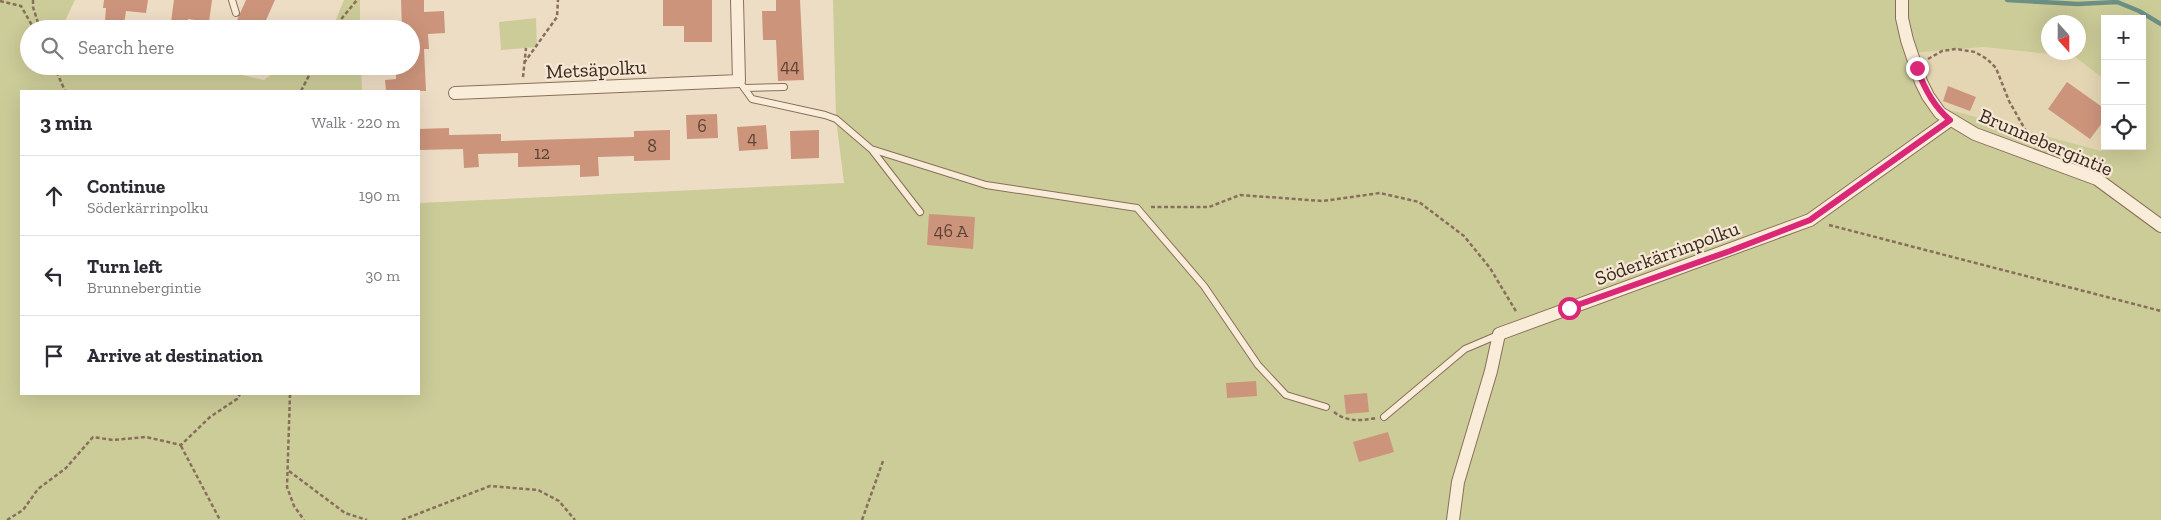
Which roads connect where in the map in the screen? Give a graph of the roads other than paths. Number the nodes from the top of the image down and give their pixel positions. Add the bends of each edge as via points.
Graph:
1 (232, 0) edge
2 (737, 0) edge
3 (1902, 0) edge
4 (236, 13) dead end
5 (742, 84) junction
6 (784, 87) dead end
7 (455, 93) dead end
8 (1950, 120) junction
9 (871, 149) junction
10 (920, 212) dead end
11 (2161, 226) edge
12 (1500, 334) junction
13 (1326, 407) road end
14 (1384, 417) road end
15 (1453, 520) edge

1 - 4 lane
2 - 5 street
3 - 8 street, Brunnebergintie via 1906,40 1928,96 1940,113
5 - 6 lane
5 - 7 street, Metsäpolku
5 - 9 lane via 752,99 836,119
8 - 11 street, Brunnebergintie via 1975,134 2097,179
8 - 12 street, Söderkärrinpolku via 1810,220
9 - 10 lane
9 - 13 lane via 986,185 1137,208 1204,286 1258,364 1286,395
12 - 14 lane via 1465,349
12 - 15 street via 1458,482

